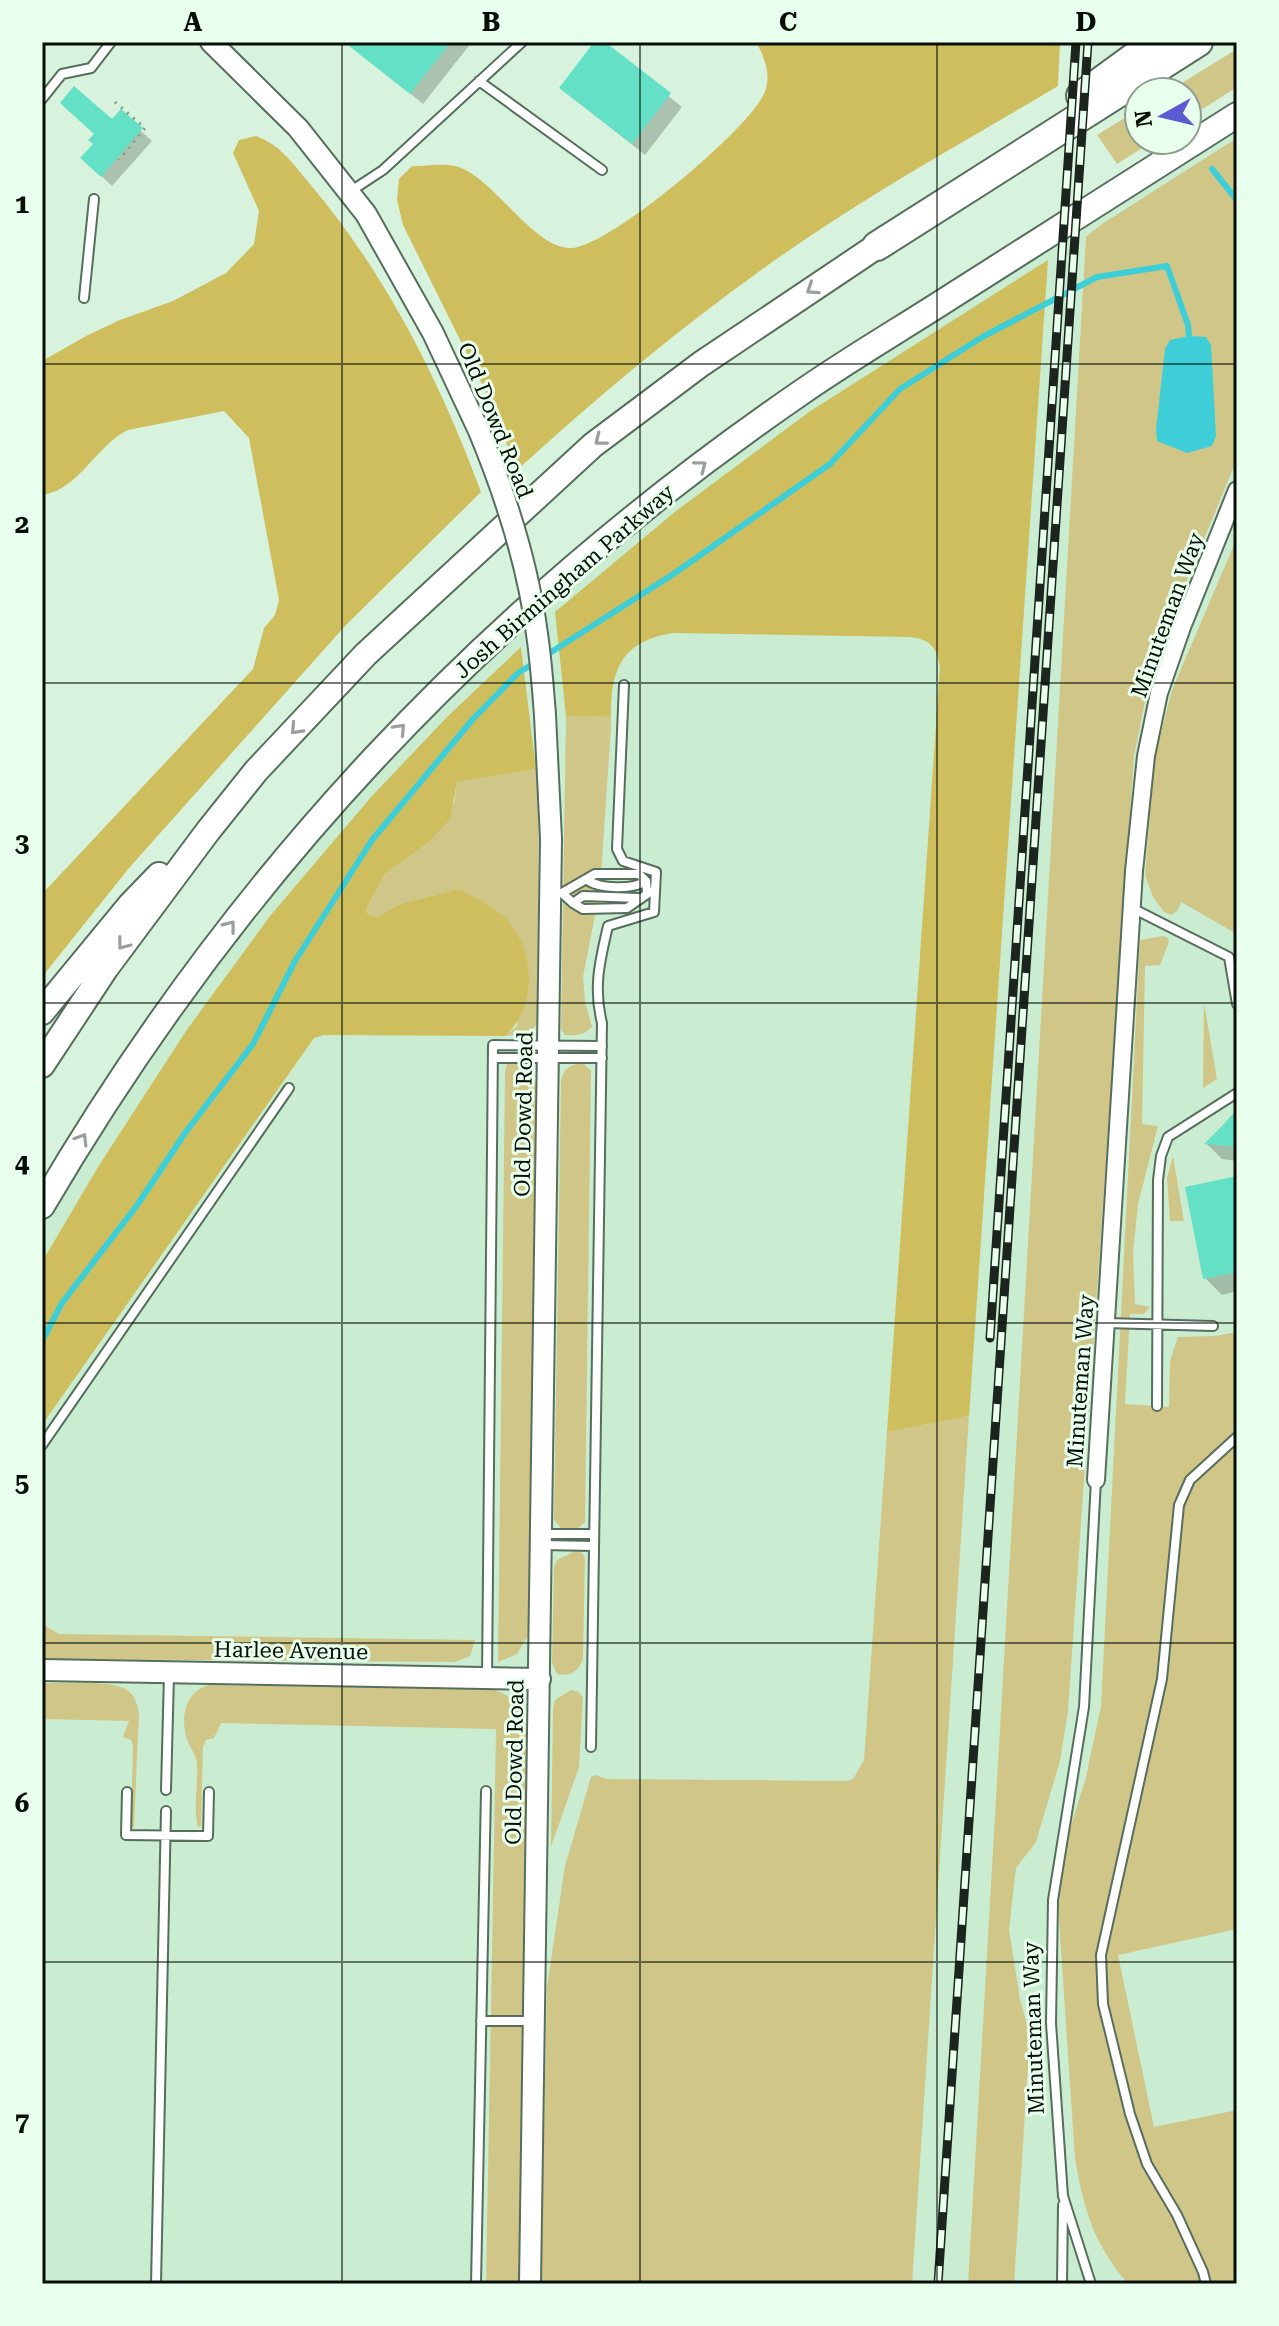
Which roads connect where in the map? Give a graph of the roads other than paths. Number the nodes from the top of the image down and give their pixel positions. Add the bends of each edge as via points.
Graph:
1 (111, 42) edge
2 (211, 42) edge
3 (522, 42) edge
4 (1155, 42) edge
5 (1198, 42) edge
6 (479, 81) junction
7 (42, 99) edge
8 (1237, 115) edge
9 (602, 170) dead end
10 (349, 193) junction
11 (94, 199) dead end
12 (877, 246) junction
13 (84, 298) dead end
14 (1237, 490) edge
15 (624, 685) dead end
16 (256, 771) junction
17 (556, 893) junction
18 (647, 894) junction
19 (1132, 908) junction
20 (1237, 1004) edge
21 (42, 1012) edge
22 (602, 1046) junction
23 (548, 1052) junction
24 (493, 1058) junction
25 (602, 1058) junction
26 (42, 1065) edge
27 (289, 1088) dead end
28 (1237, 1093) edge
29 (42, 1206) edge
30 (1106, 1323) junction
31 (1159, 1324) junction
32 (1213, 1326) dead end
33 (1157, 1406) dead end
34 (1237, 1437) edge
35 (42, 1445) edge
36 (1096, 1480) joint
37 (594, 1534) junction
38 (542, 1539) junction
39 (594, 1546) junction
40 (42, 1670) edge
41 (169, 1672) junction
42 (487, 1677) junction
43 (540, 1679) junction
44 (591, 1747) dead end
45 (166, 1790) dead end
46 (486, 1791) dead end
47 (127, 1792) dead end
48 (209, 1792) dead end
49 (166, 1811) dead end
50 (165, 1836) junction
51 (481, 2021) junction
52 (534, 2021) junction
53 (1063, 2196) junction
54 (156, 2284) edge
55 (476, 2284) edge
56 (530, 2284) edge
57 (1062, 2284) edge
58 (1091, 2284) edge
59 (1206, 2284) edge

1 - 7 lane via 91,68 62,74
2 - 10 street, Old Dowd Road via 282,110
3 - 6 lane
4 - 12 highway
5 - 12 highway
6 - 9 lane
6 - 10 lane via 383,170
29 -> 8 main road, Josh Birmingham Parkway via 116,1085 214,946 322,814 469,660 664,494 800,393
10 - 17 street, Old Dowd Road, bridge via 433,333 500,483 537,632
11 - 13 lane
12 -> 16 main road via 701,364 593,445 366,654
14 - 19 street, Minuteman Way via 1159,693 1146,756
15 - 18 lane via 618,856 656,872
16 - 21 main road via 131,904
16 -> 26 main road via 106,968
17 - 18 lane via 573,903 583,896
17 - 18 lane via 595,874 639,874
17 - 23 street, Old Dowd Road
18 - 22 lane via 654,912 608,926 596,982
19 - 20 lane via 1229,957
19 - 30 street, Minuteman Way
22 - 23 lane
22 - 25 lane
23 - 24 lane
23 - 24 lane via 493,1045
23 - 25 lane
23 - 38 street, Old Dowd Road
24 - 42 lane
25 - 37 lane
27 - 35 lane
28 - 31 lane via 1168,1137 1161,1156
30 - 31 lane
30 - 36 street, Minuteman Way
31 - 32 lane
31 - 33 lane
34 - 59 lane via 1190,1480 1179,1505 1162,1679 1101,1955 1103,2004 1130,2114 1147,2164 1177,2215
36 - 53 lane, Minuteman Way via 1084,1707 1053,1900 1051,2023
37 - 38 lane
37 - 39 lane
38 - 39 lane
38 - 43 street, Old Dowd Road
39 - 44 lane
40 - 41 street, Harlee Avenue
41 - 42 street, Harlee Avenue
41 - 45 lane
42 - 43 street, Harlee Avenue
43 - 52 street, Old Dowd Road
46 - 51 lane
47 - 50 lane via 126,1835
48 - 50 lane via 208,1836
49 - 50 lane
50 - 54 lane
51 - 52 lane
51 - 55 lane
52 - 56 street, Old Dowd Road
53 - 57 lane
53 - 58 lane, Minuteman Way

